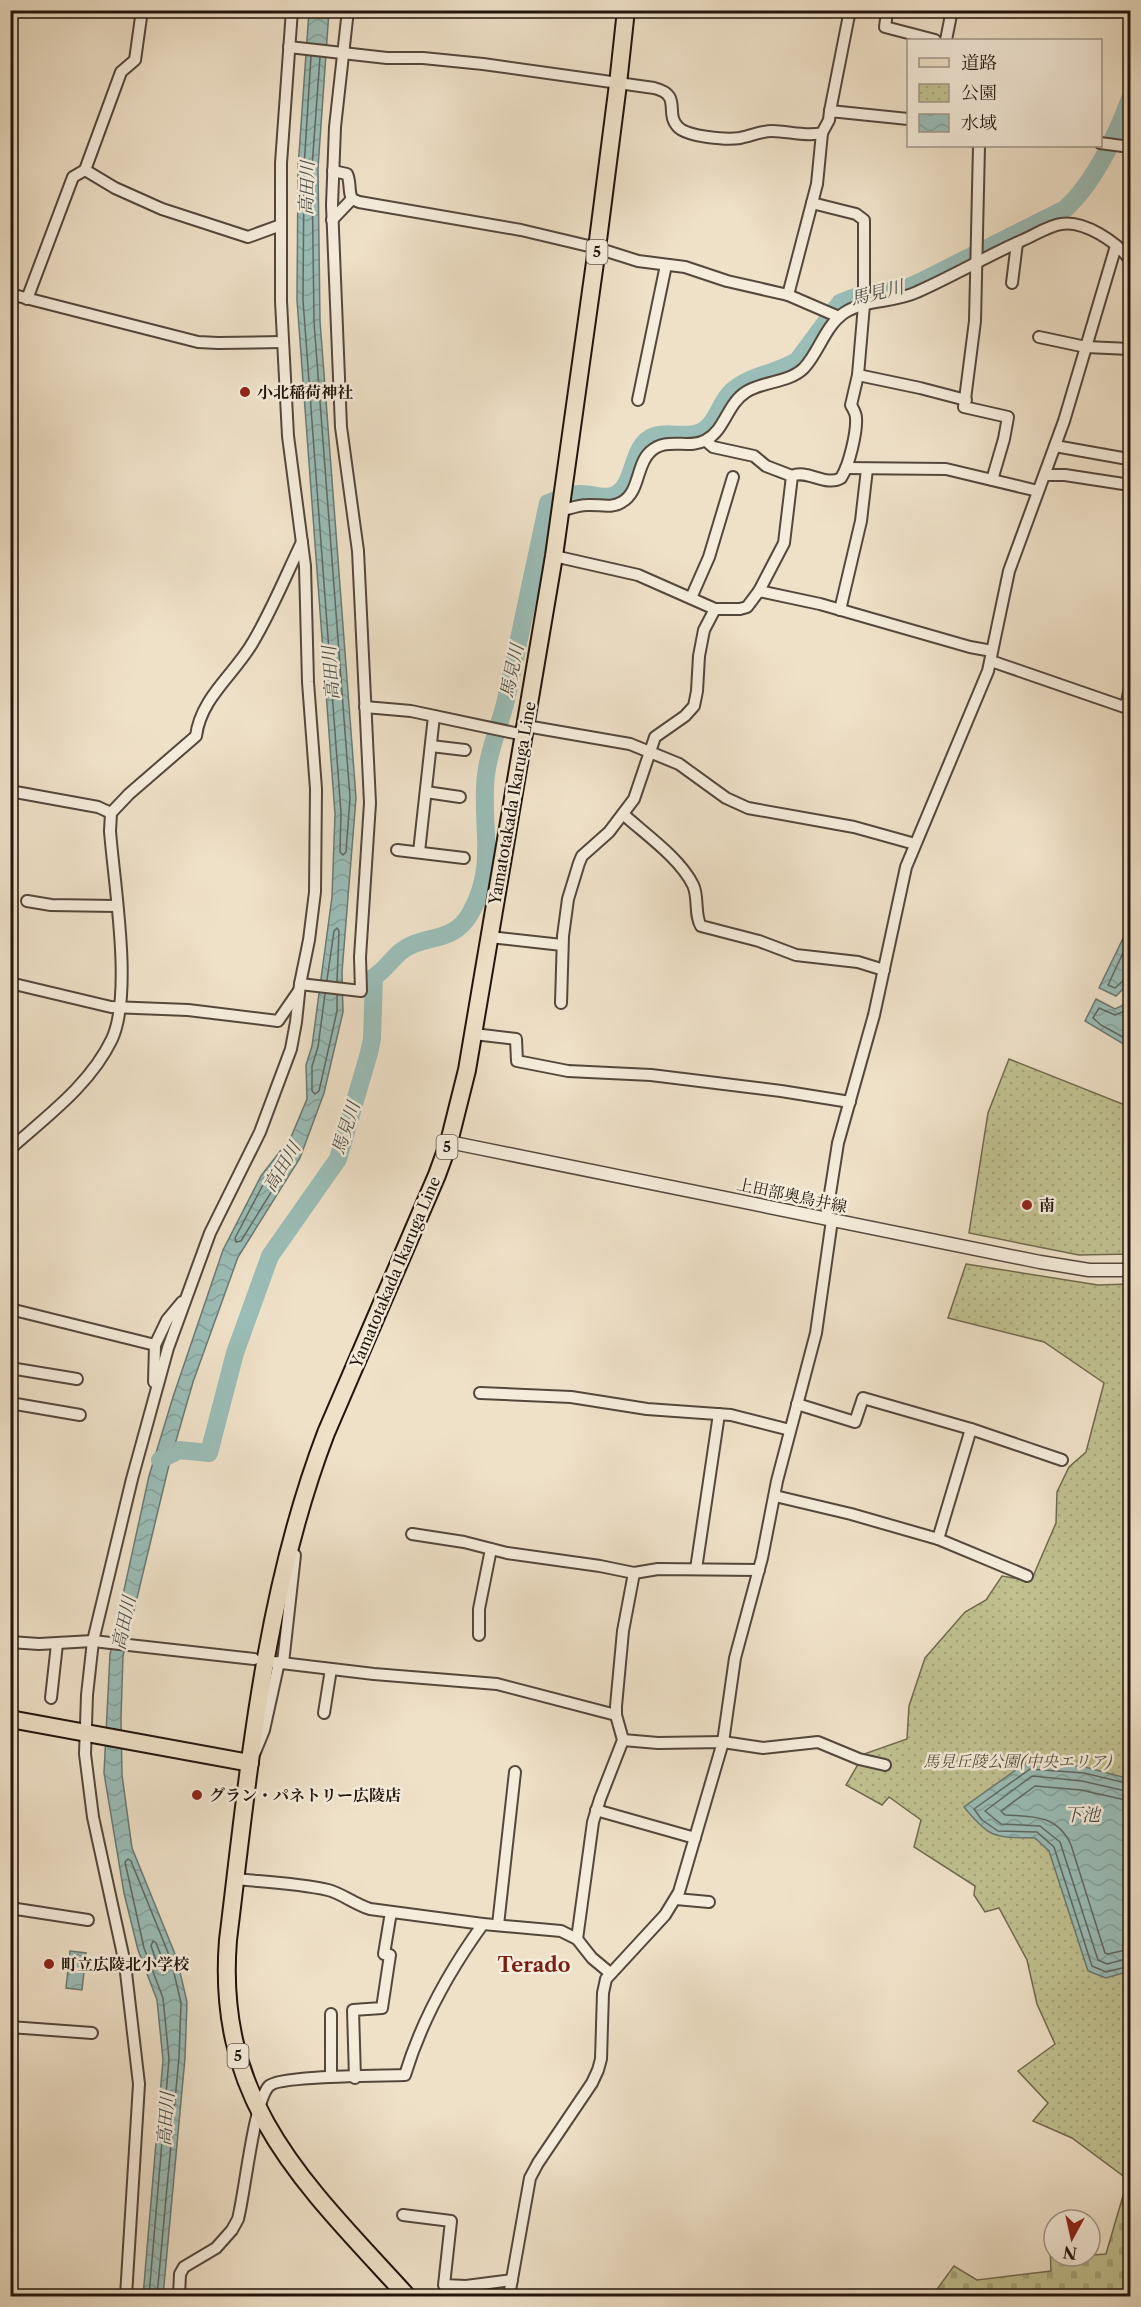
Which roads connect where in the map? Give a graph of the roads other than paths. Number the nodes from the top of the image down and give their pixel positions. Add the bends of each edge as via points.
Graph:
1 (142, 10) edge
2 (292, 10) edge
3 (348, 10) edge
4 (626, 10) edge
5 (850, 10) edge
6 (879, 10) edge
7 (952, 10) edge
8 (931, 39) edge
9 (946, 39) edge
10 (291, 47) junction
11 (342, 52) junction
12 (618, 84) junction
13 (830, 111) junction
14 (907, 118) edge
15 (822, 133) junction
16 (1107, 144) edge
17 (979, 147) edge
18 (1131, 147) edge
19 (85, 170) junction
20 (333, 171) junction
21 (352, 200) junction
22 (812, 203) junction
23 (332, 220) junction
24 (280, 225) junction
25 (1017, 243) junction
26 (1116, 246) junction
27 (597, 248) junction
28 (978, 254) junction
29 (1131, 260) edge
30 (666, 265) junction
31 (1012, 283) dead end
32 (10, 294) edge
33 (788, 295) junction
34 (27, 299) junction
35 (864, 299) junction
36 (833, 314) junction
37 (1039, 337) dead end
38 (282, 342) junction
39 (1086, 347) junction
40 (1131, 349) edge
41 (858, 375) junction
42 (638, 400) dead end
43 (966, 400) junction
44 (706, 441) junction
45 (1055, 446) junction
46 (1128, 459) dead end
47 (846, 468) junction
48 (867, 469) junction
49 (1044, 475) junction
50 (792, 476) junction
51 (733, 477) dead end
52 (992, 480) junction
53 (1131, 485) edge
54 (1038, 491) junction
55 (561, 504) junction
56 (302, 542) junction
57 (554, 556) junction
58 (759, 591) junction
59 (690, 598) junction
60 (715, 609) junction
61 (840, 610) junction
62 (991, 656) junction
63 (1131, 687) edge
64 (364, 707) junction
65 (1128, 708) edge
66 (434, 716) junction
67 (525, 730) junction
68 (431, 746) junction
69 (465, 750) dead end
70 (651, 753) junction
71 (10, 791) edge
72 (426, 792) junction
73 (460, 797) dead end
74 (111, 813) junction
75 (623, 814) junction
76 (915, 844) junction
77 (397, 850) dead end
78 (419, 852) junction
79 (464, 858) dead end
80 (27, 901) dead end
81 (116, 906) junction
82 (490, 937) junction
83 (562, 945) junction
84 (884, 970) junction
85 (10, 983) edge
86 (302, 986) junction
87 (561, 1003) dead end
88 (121, 1008) junction
89 (474, 1034) junction
90 (850, 1102) junction
91 (449, 1142) junction
92 (10, 1149) edge
93 (829, 1220) junction
94 (1131, 1270) edge
95 (185, 1298) junction
96 (10, 1309) edge
97 (155, 1345) junction
98 (10, 1368) edge
99 (77, 1379) dead end
100 (156, 1388) junction
101 (480, 1393) dead end
102 (10, 1403) edge
103 (797, 1404) junction
104 (719, 1414) junction
105 (80, 1415) dead end
106 (971, 1429) junction
107 (790, 1430) junction
108 (1062, 1460) dead end
109 (775, 1496) junction
110 (298, 1515) junction
111 (411, 1534) dead end
112 (938, 1539) junction
113 (491, 1549) junction
114 (696, 1569) junction
115 (759, 1570) junction
116 (634, 1573) junction
117 (1027, 1575) dead end
118 (479, 1635) dead end
119 (93, 1641) junction
120 (10, 1642) edge
121 (57, 1644) junction
122 (254, 1659) dead end
123 (278, 1662) junction
124 (331, 1669) junction
125 (51, 1698) dead end
126 (324, 1713) dead end
127 (616, 1715) junction
128 (10, 1719) edge
129 (84, 1732) junction
130 (623, 1740) junction
131 (723, 1742) junction
132 (250, 1762) junction
133 (885, 1765) dead end
134 (515, 1772) dead end
135 (596, 1810) junction
136 (695, 1838) junction
137 (236, 1879) junction
138 (676, 1899) junction
139 (709, 1902) dead end
140 (10, 1908) edge
141 (390, 1912) junction
142 (88, 1920) dead end
143 (483, 1924) junction
144 (498, 1925) junction
145 (577, 1939) junction
146 (610, 1973) junction
147 (331, 2014) dead end
148 (10, 2027) edge
149 (92, 2033) dead end
150 (331, 2077) junction
151 (355, 2078) junction
152 (259, 2111) junction
153 (403, 2215) dead end
154 (512, 2280) junction
155 (126, 2296) edge
156 (179, 2296) edge
157 (407, 2296) edge
158 (509, 2296) edge

1 - 19 street via 135,60 122,72
2 - 10 street
3 - 11 street
4 - 12 main road, Yamatotakada Ikaruga Line / 5
5 - 13 street
6 - 8 street via 887,12 885,27
7 - 9 street
10 - 11 street
10 - 24 street via 283,127
11 - 12 street via 483,64
11 - 20 street
12 - 15 street via 654,88 668,94 675,124 686,132 728,138 766,131
12 - 27 main road, Yamatotakada Ikaruga Line / 5
13 - 14 street
13 - 15 street
15 - 22 street
16 - 18 street
17 - 28 street
19 - 24 street via 162,209 248,237
19 - 34 street via 73,177
20 - 21 street via 347,174
20 - 23 street
21 - 23 street
21 - 27 street via 521,230
22 - 33 street
22 - 35 street via 856,214 864,220
23 - 64 street via 341,427 358,551
24 - 38 street
25 - 26 street via 1051,227 1071,224 1089,229
25 - 28 street
25 - 31 street
26 - 29 street
26 - 39 street
27 - 30 street
27 - 55 main road, Yamatotakada Ikaruga Line / 5
28 - 35 street via 909,295
28 - 43 street
30 - 33 street
30 - 42 street
32 - 34 street
33 - 36 street
34 - 38 street via 198,342
35 - 36 street via 845,312
35 - 41 street
36 - 44 street via 803,369 745,392
37 - 39 street
38 - 56 street via 288,436
39 - 40 street
39 - 45 street
41 - 43 street
41 - 47 street via 851,405 857,416
43 - 52 street via 964,407 1008,417
44 - 50 street via 713,447 754,456 766,466
44 - 55 street via 693,445 664,444 651,451 632,492 621,503
45 - 46 street
45 - 49 street
47 - 48 street
47 - 50 street via 837,480
48 - 52 street via 946,469
48 - 61 street via 861,521
49 - 53 street
49 - 54 street
50 - 58 street via 784,543
51 - 59 street via 713,544
52 - 54 street
54 - 62 street via 1009,571
55 - 57 main road, Yamatotakada Ikaruga Line / 5
56 - 74 street via 254,642 218,687 198,722 196,736
56 - 86 street via 317,824 313,916
57 - 59 street via 638,575
57 - 67 main road, Yamatotakada Ikaruga Line / 5
58 - 60 street via 747,607
58 - 61 street
59 - 60 street
60 - 70 street via 704,630 694,706 655,737
61 - 62 street
62 - 65 street
62 - 76 street via 985,680
63 - 65 street
64 - 66 street
64 - 86 street via 370,802 361,991
66 - 67 street via 505,732
66 - 68 street
67 - 70 street via 619,741
67 - 82 main road, Yamatotakada Ikaruga Line / 5
68 - 69 street
68 - 72 street
70 - 75 street via 634,799
70 - 76 street via 680,764 740,805 854,827
71 - 74 street via 98,807
72 - 73 street
72 - 78 street
74 - 81 street
75 - 83 street via 582,856 568,899
75 - 84 street via 691,880 701,926 796,955 858,962
76 - 84 street via 902,880
77 - 78 street
78 - 79 street
80 - 81 street
81 - 88 street
82 - 83 street
82 - 89 main road, Yamatotakada Ikaruga Line / 5
83 - 87 street
84 - 90 street
85 - 88 street
86 - 88 street via 279,1021 188,1010
86 - 95 street via 291,1049 271,1106 210,1233
88 - 92 street via 112,1038 79,1086
89 - 90 street via 516,1039 517,1061 555,1070 651,1075
89 - 91 main road, Yamatotakada Ikaruga Line / 5
90 - 93 street via 838,1143
91 - 93 street, 上田部奥鳥井線
91 - 110 main road, Yamatotakada Ikaruga Line / 5 via 425,1207 326,1433
93 - 94 street, 上田部奥鳥井線 via 1089,1270
93 - 103 street via 816,1333
95 - 97 street via 167,1320
95 - 100 street
96 - 97 street
97 - 100 street
98 - 99 street
100 - 119 street
101 - 104 street
102 - 105 street
103 - 106 street via 855,1422 863,1398
103 - 107 street
104 - 107 street
104 - 114 street
106 - 108 street
106 - 112 street
107 - 109 street
109 - 112 street
109 - 115 street
110 - 123 street
110 - 132 main road, Yamatotakada Ikaruga Line / 5 via 273,1612
111 - 113 street
112 - 117 street
113 - 116 street
113 - 118 street via 479,1609
114 - 115 street
114 - 116 street
115 - 131 street via 732,1672
116 - 127 street via 624,1622
119 - 121 street
119 - 122 street
119 - 129 street
120 - 121 street
121 - 125 street
123 - 124 street
123 - 132 street via 264,1730
124 - 126 street
124 - 127 street via 497,1684
127 - 130 street
128 - 129 main road
129 - 132 main road
129 - 155 street via 91,1805 124,1964 139,2084
130 - 131 street
130 - 135 street
131 - 133 street via 764,1748 818,1742 859,1760
131 - 136 street
132 - 137 main road, Yamatotakada Ikaruga Line / 5
134 - 144 street
135 - 136 street
135 - 145 street
136 - 138 street
137 - 141 street via 330,1890 361,1906
137 - 152 main road, Yamatotakada Ikaruga Line / 5 via 226,1955 228,2006 236,2046
138 - 139 street
138 - 146 street
140 - 142 street
141 - 143 street
141 - 151 street via 384,1954 390,1955 382,2008 353,2010
143 - 144 street
143 - 151 street via 443,1984 417,2035 405,2075
144 - 145 street via 561,1931
145 - 146 street
146 - 154 street via 604,1985 598,2070 530,2178
147 - 150 street
148 - 149 street
150 - 151 street
150 - 152 street via 272,2084
152 - 156 street via 238,2219 216,2248 184,2267
152 - 157 main road, Yamatotakada Ikaruga Line / 5 via 311,2190
153 - 154 street via 451,2222 444,2285
154 - 158 street

